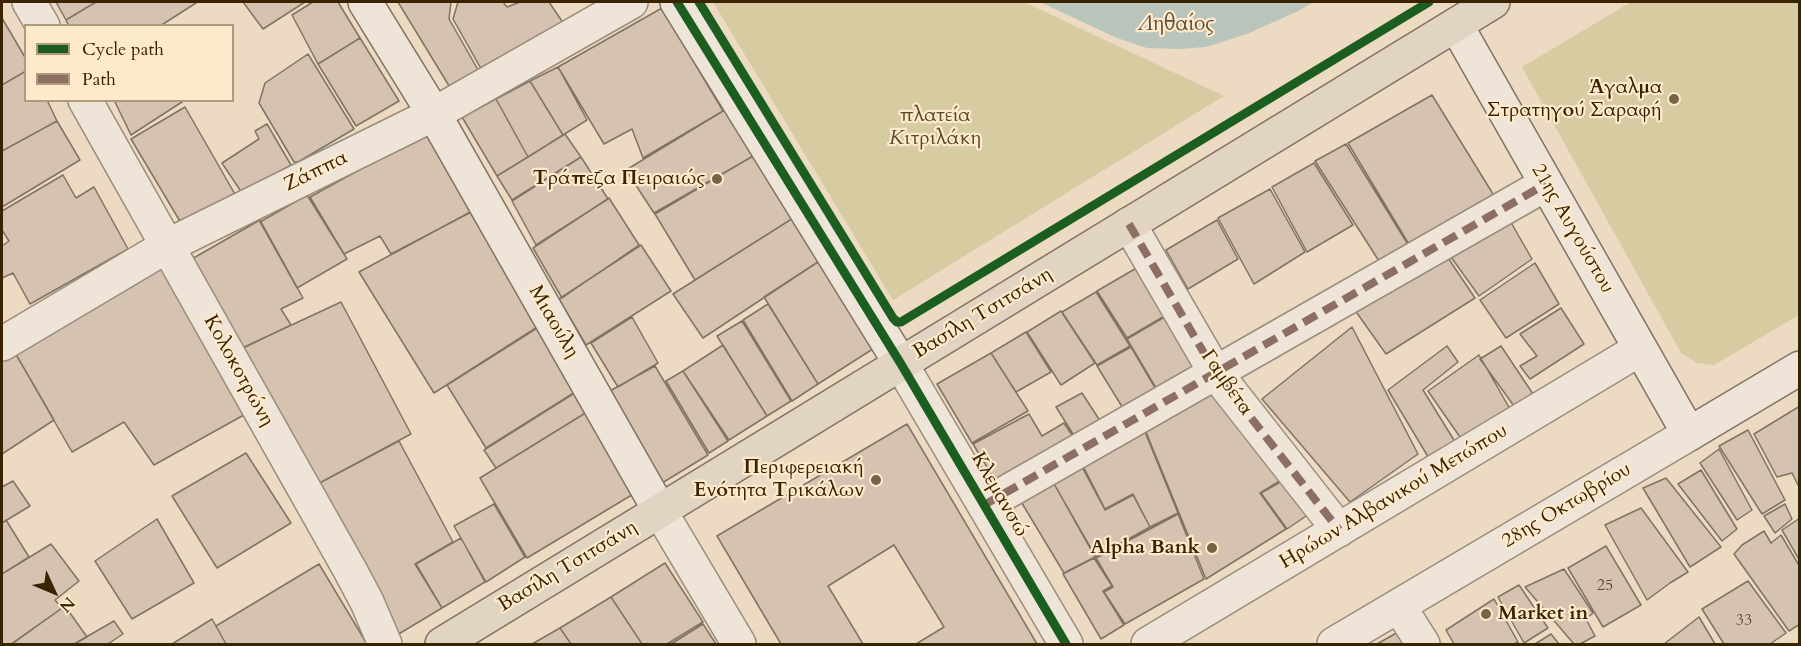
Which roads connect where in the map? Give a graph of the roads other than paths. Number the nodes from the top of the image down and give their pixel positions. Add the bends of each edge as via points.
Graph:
1 (29, 2) edge
2 (366, 2) edge
3 (631, 2) edge
4 (677, 2) edge
5 (1493, 2) edge
6 (42, 24) edge
7 (1456, 25) junction
8 (86, 102) edge
9 (434, 114) junction
10 (1546, 184) junction
11 (1130, 224) junction
12 (167, 246) junction
13 (2, 344) edge
14 (1640, 349) junction
15 (901, 364) junction
16 (1800, 368) edge
17 (1215, 372) junction
18 (1689, 434) junction
19 (984, 505) junction
20 (660, 511) junction
21 (1339, 530) junction
22 (1399, 606) junction
23 (385, 645) edge
24 (442, 645) edge
25 (739, 645) edge
26 (1066, 645) edge
27 (1148, 645) edge
28 (1334, 645) edge
29 (1423, 645) edge

1 - 6 street
2 - 9 street, Μιαούλη
3 - 9 street, Ζάππα
4 - 15 street, Κλεμανσώ
5 - 7 main road, Βασίλη Τσιτσάνη
7 - 10 street, 21ης Αυγούστου
7 - 11 main road, Βασίλη Τσιτσάνη
8 - 12 street, Κολοκοτρώνη
9 - 12 street, Ζάππα
9 - 20 street, Μιαούλη
10 - 14 street, 21ης Αυγούστου
10 - 17 street
11 - 15 main road, Βασίλη Τσιτσάνη
11 - 17 street, Γαμβέτα
12 - 13 street, Ζάππα
12 - 23 street, Κολοκοτρώνη via 350,570
14 - 18 street, 21ης Αυγούστου
14 - 21 street, Ηρώων Αλβανικού Μετώπου
15 - 19 street, Κλεμανσώ
15 - 20 main road, Βασίλη Τσιτσάνη
16 - 18 street, 28ης Οκτωβρίου
17 - 19 street
17 - 21 street, Γαμβέτα
18 - 22 street, 28ης Οκτωβρίου
19 - 26 street, Κλεμανσώ
20 - 24 main road, Βασίλη Τσιτσάνη
20 - 25 street, Μιαούλη
21 - 27 street, Ηρώων Αλβανικού Μετώπου
22 - 28 street, 28ης Οκτωβρίου
22 - 29 street

